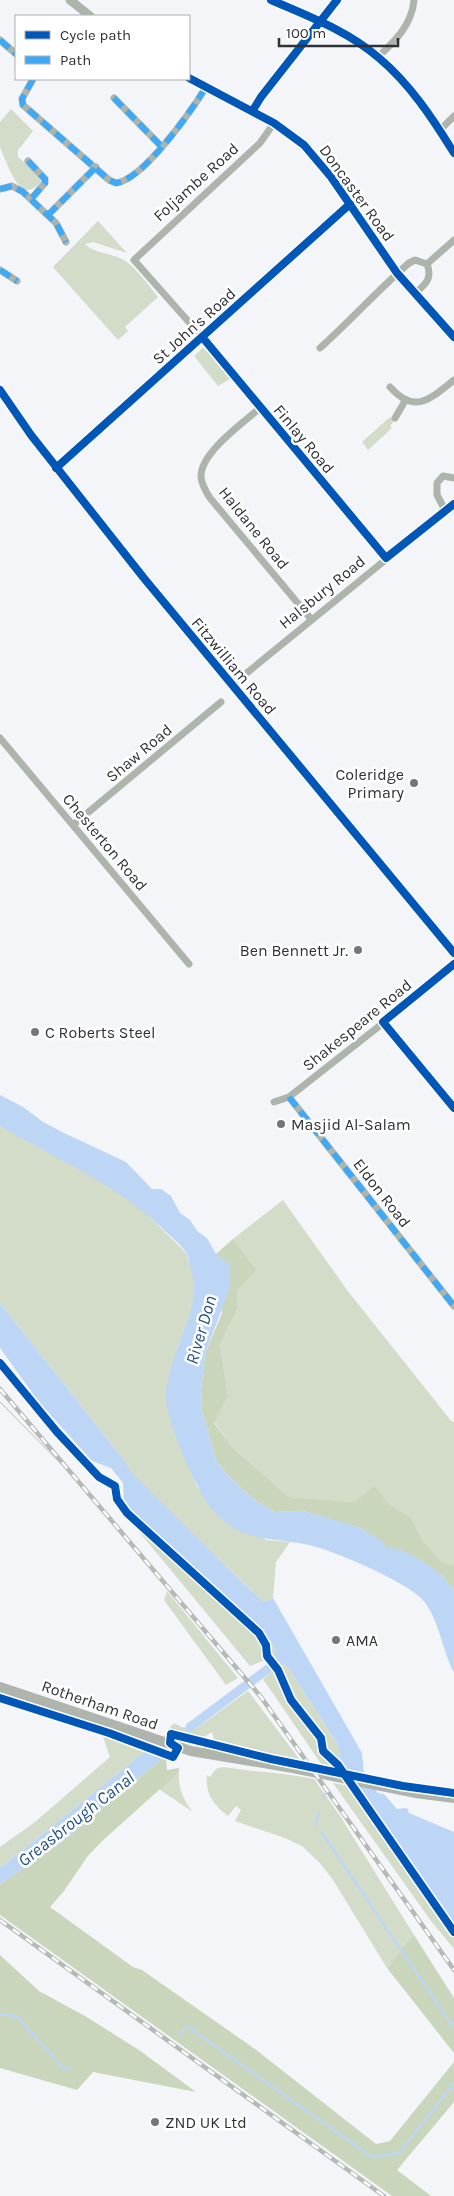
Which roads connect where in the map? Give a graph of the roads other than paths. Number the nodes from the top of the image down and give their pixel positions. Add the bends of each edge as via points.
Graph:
1 (70, 0) edge
2 (271, 0) edge
3 (337, 0) edge
4 (414, 0) edge
5 (89, 15) edge
6 (321, 22) junction
7 (0, 40) edge
8 (15, 53) edge
9 (378, 57) junction
10 (190, 78) edge
11 (32, 80) edge
12 (206, 86) junction
13 (114, 98) dead end
14 (253, 110) junction
15 (454, 116) edge
16 (274, 123) junction
17 (440, 130) junction
18 (161, 146) junction
19 (454, 153) edge
20 (28, 161) dead end
21 (96, 167) junction
22 (0, 189) edge
23 (31, 199) junction
24 (350, 204) junction
25 (48, 215) junction
26 (454, 240) edge
27 (66, 242) dead end
28 (134, 260) joint
29 (427, 264) junction
30 (0, 270) edge
31 (397, 273) junction
32 (17, 281) dead end
33 (414, 294) junction
34 (454, 337) edge
35 (203, 338) junction
36 (320, 348) dead end
37 (454, 380) edge
38 (390, 387) dead end
39 (0, 390) edge
40 (405, 401) junction
41 (260, 408) junction
42 (395, 418) dead end
43 (56, 468) junction
44 (454, 478) edge
45 (454, 504) edge
46 (445, 510) junction
47 (386, 558) junction
48 (312, 619) junction
49 (232, 685) junction
50 (221, 702) dead end
51 (0, 738) edge
52 (73, 824) junction
53 (454, 952) edge
54 (189, 964) dead end
55 (454, 964) edge
56 (383, 1022) junction
57 (289, 1096) junction
58 (274, 1102) dead end
59 (454, 1108) edge
60 (454, 1306) edge
61 (0, 1687) edge
62 (454, 1798) edge

1 - 5 street
2 - 6 street
3 - 6 street
4 - 9 street via 413,12 405,28
6 - 9 street
6 - 14 street
7 - 8 street
9 - 17 street via 406,85
10 - 12 street, Doncaster Road
11 - 21 street via 22,99 23,105
12 - 14 street, Doncaster Road
12 - 18 street via 189,115
13 - 18 street
14 - 16 street, Doncaster Road
15 - 17 street
16 - 24 street, Doncaster Road via 313,154
16 - 28 street, Foljambe Road via 260,142
17 - 19 street
18 - 21 street via 123,183 109,180
20 - 23 street via 45,179
21 - 25 street
22 - 23 street via 16,187
23 - 25 street
24 - 31 street, Doncaster Road
24 - 35 street, St John's Road
25 - 27 street
26 - 29 street
28 - 35 street, Finlay Road
29 - 31 street via 415,260
29 - 33 street via 430,277
30 - 32 street
31 - 33 street, Doncaster Road
31 - 36 street
33 - 34 street, Doncaster Road
35 - 41 street, Finlay Road
35 - 43 street, St John's Road
37 - 40 street via 429,398
38 - 40 street
39 - 43 main road, Fitzwilliam Road
40 - 42 street
41 - 47 street, Finlay Road
41 - 48 street, Haldane Road via 208,457 202,470 203,484 210,498
43 - 49 main road, Fitzwilliam Road
44 - 46 street via 444,476 437,483 437,495
45 - 46 street, Halsbury Road
46 - 47 street, Halsbury Road
47 - 48 street, Halsbury Road
48 - 49 street, Halsbury Road
49 - 53 main road, Fitzwilliam Road
50 - 52 street, Shaw Road
51 - 52 street, Chesterton Road
52 - 54 street, Chesterton Road
55 - 56 street, Shakespeare Road
56 - 57 street, Shakespeare Road
56 - 59 street
57 - 58 street, Shakespeare Road
57 - 60 street, Eldon Road
61 - 62 main road, Rotherham Road via 185,1749

